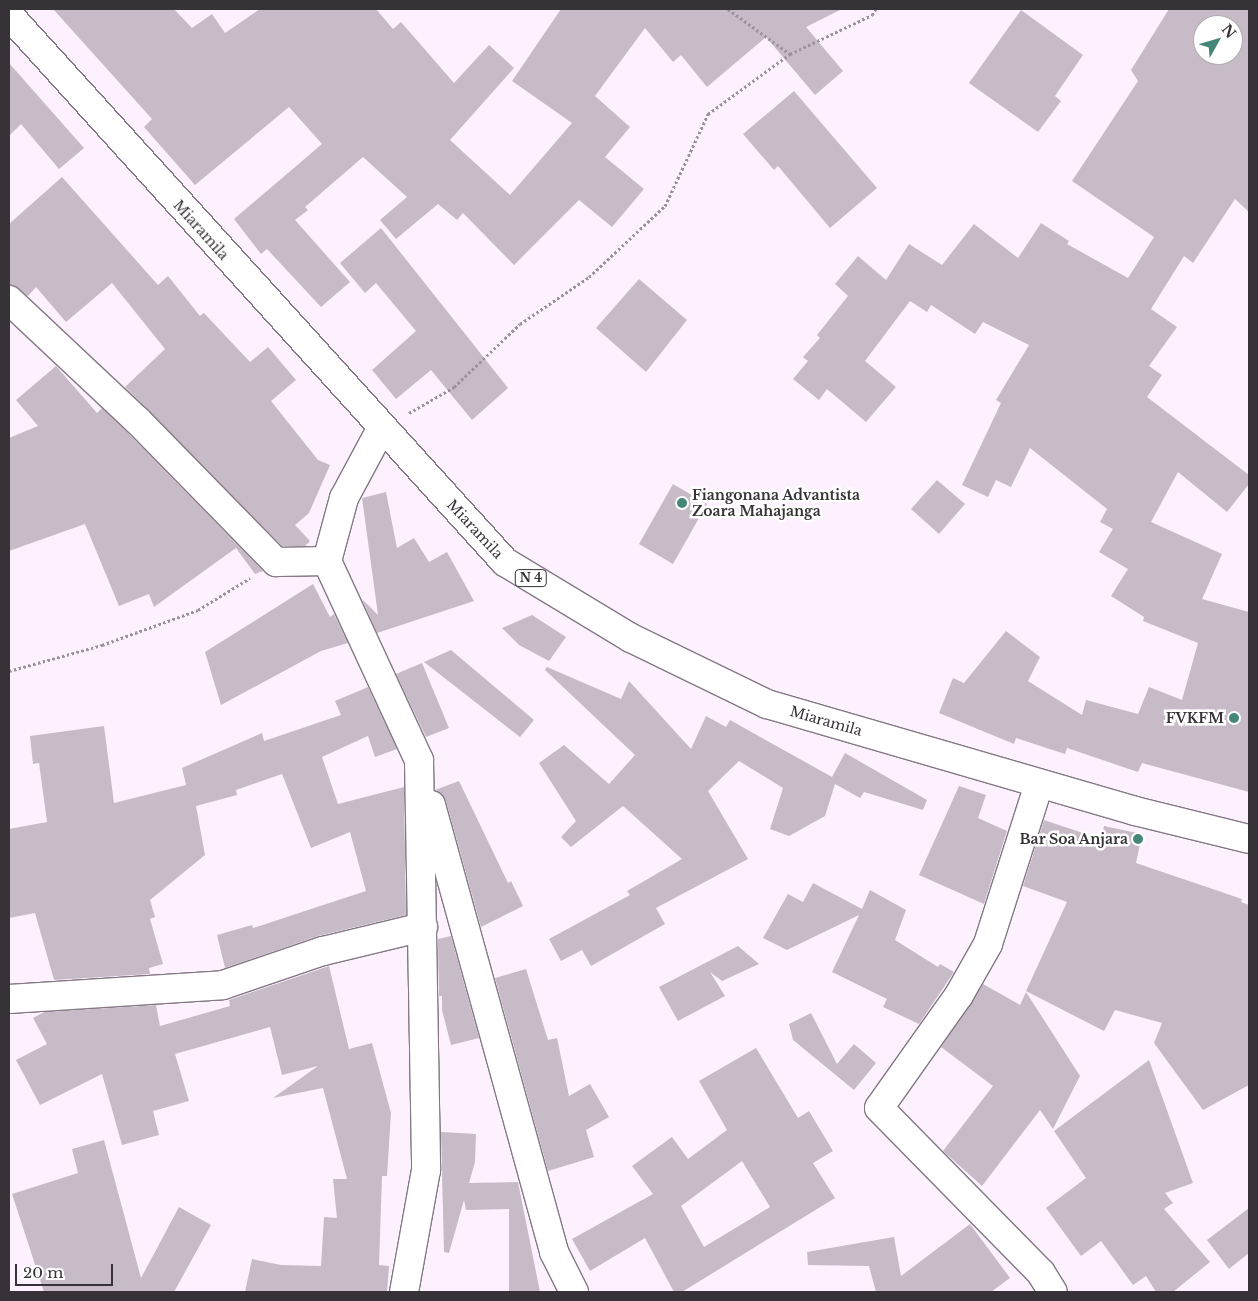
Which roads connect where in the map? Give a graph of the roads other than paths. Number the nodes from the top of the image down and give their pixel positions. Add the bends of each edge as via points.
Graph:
1 (9, 15) edge
2 (9, 300) edge
3 (381, 430) junction
4 (327, 561) junction
5 (419, 760) junction
6 (1039, 784) junction
7 (1249, 839) edge
8 (423, 927) junction
9 (9, 999) edge
10 (404, 1292) edge
11 (574, 1292) edge
12 (1053, 1292) edge

1 - 3 street, Miaramila / N 4
2 - 4 street via 137,420 276,562
3 - 4 street via 344,498
3 - 6 street, Miaramila / N 4 via 505,562 631,638 767,704
4 - 5 street
5 - 8 street
5 - 11 street via 474,971 554,1252
6 - 7 street, Miaramila / N 4
6 - 12 street via 988,944 959,995 879,1108 1041,1273
8 - 9 street via 323,951 223,985
8 - 10 street via 426,1170

